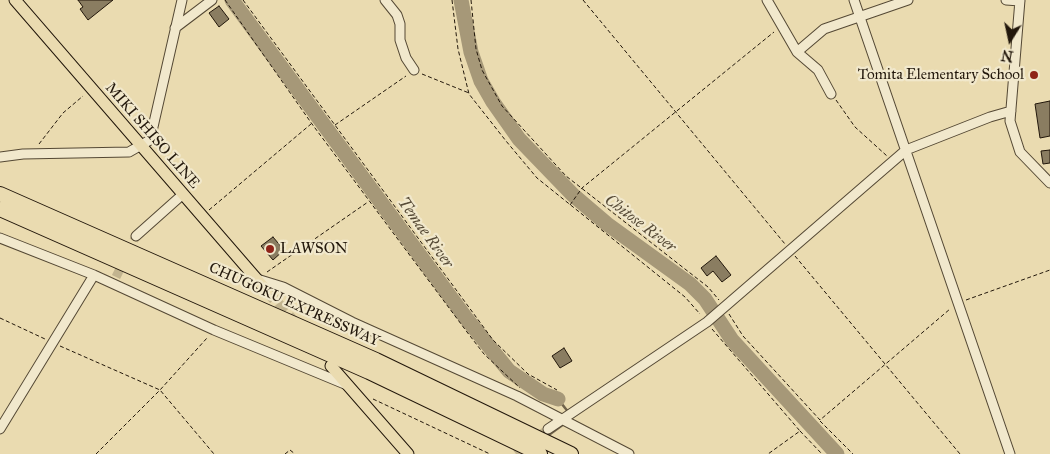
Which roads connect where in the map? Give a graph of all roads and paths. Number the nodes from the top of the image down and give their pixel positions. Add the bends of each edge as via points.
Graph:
1 (15, 0) edge
2 (182, 0) edge
3 (212, 0) edge
4 (225, 0) edge
5 (243, 0) edge
6 (385, 0) edge
7 (452, 0) edge
8 (471, 0) edge
9 (582, 0) edge
10 (767, 0) edge
11 (854, 0) edge
12 (908, 0) edge
13 (1006, 0) edge
14 (1020, 0) edge
15 (860, 16) junction
16 (175, 28) junction
17 (782, 28) junction
18 (797, 52) junction
19 (414, 70) junction
20 (92, 90) junction
21 (470, 94) junction
22 (831, 94) joint
23 (676, 111) junction
24 (1011, 111) junction
25 (312, 124) junction
26 (335, 125) junction
27 (140, 146) junction
28 (906, 150) junction
29 (35, 154) junction
30 (0, 157) edge
31 (892, 160) junction
32 (1048, 179) edge
33 (582, 188) junction
34 (0, 194) edge
35 (182, 195) junction
36 (369, 201) junction
37 (570, 204) junction
38 (0, 209) edge
39 (202, 216) junction
40 (136, 236) tunnel mouth
41 (0, 238) edge
42 (791, 251) junction
43 (1050, 270) edge
44 (94, 275) junction
45 (257, 279) junction
46 (267, 291) tunnel mouth
47 (958, 302) junction
48 (724, 309) junction
49 (0, 318) edge
50 (708, 321) junction
51 (214, 330) junction
52 (53, 343) junction
53 (885, 364) junction
54 (332, 366) dead end
55 (349, 386) junction
56 (521, 388) dead end
57 (160, 390) junction
58 (557, 390) dead end
59 (370, 397) dead end
60 (562, 418) junction
61 (820, 420) junction
62 (0, 429) edge
63 (548, 429) tunnel mouth
64 (800, 432) junction
65 (96, 454) edge
66 (214, 454) edge
67 (285, 454) edge
68 (295, 454) edge
69 (408, 454) edge
70 (490, 454) edge
71 (540, 454) edge
72 (571, 454) edge
73 (629, 454) edge
74 (768, 454) edge
75 (822, 454) edge
76 (853, 454) edge
77 (960, 454) edge
78 (1010, 454) edge

1 - 20 main road, MIKI SHISO LINE
2 - 16 street
3 - 16 street
4 - 25 path
5 - 26 path
6 - 19 street via 397,15 406,58
7 - 21 path via 458,49
8 - 33 path via 476,49 493,93 540,149
9 - 23 path
10 - 17 street
11 - 15 street
12 - 15 street
13 - 14 street
14 - 24 street
15 - 18 street via 824,28
15 - 28 street
16 - 27 street via 150,140
17 - 18 street
17 - 23 path
18 - 22 street via 818,70
19 - 21 path
19 - 26 path
20 - 27 main road, MIKI SHISO LINE
20 - 29 path via 63,113 40,142
21 - 37 path via 537,178
22 - 31 path via 855,127
23 - 33 path
23 - 42 path
24 - 28 street
24 - 32 street via 1010,122 1020,152
25 - 36 path
25 - 39 path
26 - 58 path via 493,340 528,374
27 - 29 street via 129,152
27 - 35 main road, MIKI SHISO LINE
28 - 31 street
28 - 47 street
29 - 30 street
31 - 42 street
33 - 37 path
33 - 48 path via 708,287
34 - 72 highway, CHUGOKU EXPRESSWAY via 376,360
35 - 39 main road, MIKI SHISO LINE
35 - 40 street
36 - 45 path
36 - 56 path via 484,354
37 - 50 path via 685,297
38 - 71 highway, CHUGOKU EXPRESSWAY via 360,368
39 - 45 main road, MIKI SHISO LINE
41 - 44 street
42 - 48 street
42 - 53 path
43 - 47 path
44 - 51 street via 115,280
44 - 52 street
45 - 46 main road, MIKI SHISO LINE
45 - 60 street via 283,287
47 - 53 path
47 - 78 street
48 - 50 street
48 - 61 path via 743,336
49 - 52 path
50 - 60 street
50 - 64 path
51 - 55 street
51 - 57 path
52 - 57 path
52 - 62 street
53 - 61 path
53 - 77 path
54 - 55 main road
55 - 69 main road
57 - 65 path
57 - 66 path
59 - 70 path
60 - 63 street
60 - 73 street
61 - 76 path
64 - 74 path
64 - 75 path
67 - 68 path via 290,450

